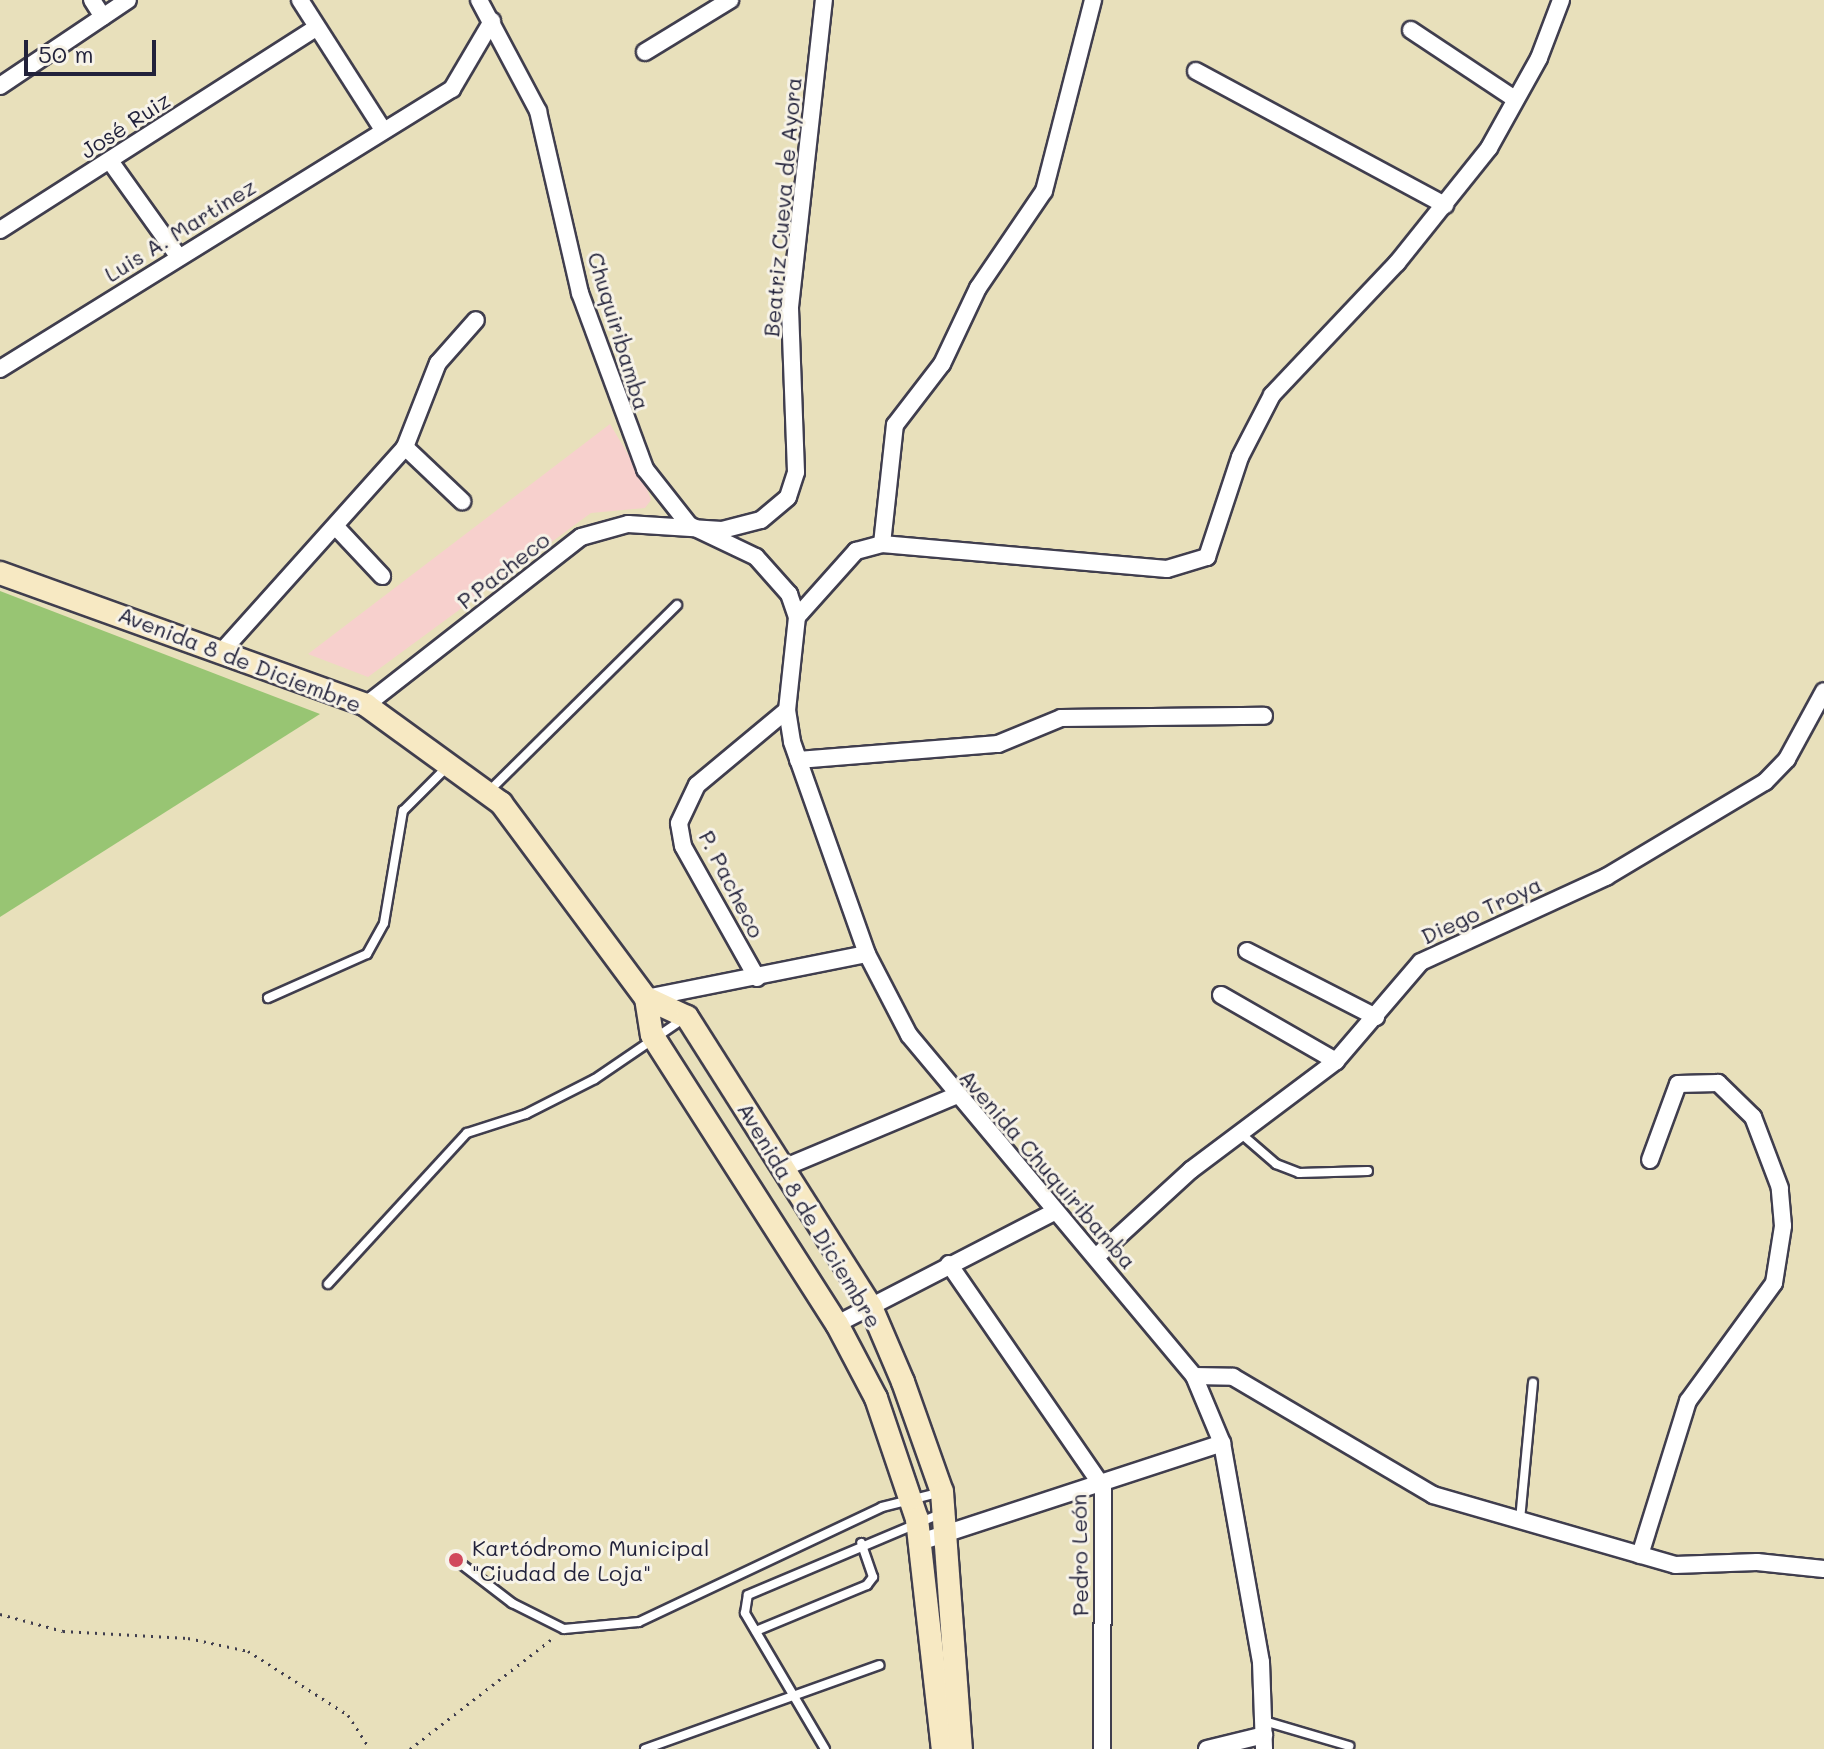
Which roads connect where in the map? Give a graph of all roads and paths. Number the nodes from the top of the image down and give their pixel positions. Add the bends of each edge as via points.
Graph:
1 (92, 0) edge
2 (128, 0) edge
3 (300, 0) edge
4 (479, 0) edge
5 (730, 0) edge
6 (824, 0) edge
7 (1093, 0) edge
8 (1561, 0) edge
9 (103, 17) junction
10 (492, 21) junction
11 (314, 29) junction
12 (1411, 30) dead end
13 (645, 52) dead end
14 (1196, 71) dead end
15 (0, 86) edge
16 (1515, 99) junction
17 (383, 130) junction
18 (110, 161) junction
19 (1445, 205) junction
20 (0, 230) edge
21 (178, 256) junction
22 (476, 320) dead end
23 (0, 369) edge
24 (405, 447) junction
25 (462, 501) dead end
26 (689, 525) junction
27 (337, 528) junction
28 (882, 544) junction
29 (0, 573) edge
30 (382, 576) dead end
31 (677, 605) dead end
32 (797, 617) junction
33 (224, 649) junction
34 (1824, 691) edge
35 (366, 705) junction
36 (787, 710) junction
37 (1264, 716) dead end
38 (798, 760) junction
39 (449, 764) junction
40 (488, 793) junction
41 (1247, 951) dead end
42 (867, 954) junction
43 (757, 978) junction
44 (1221, 995) dead end
45 (268, 998) dead end
46 (646, 998) junction
47 (687, 1017) junction
48 (1376, 1017) junction
49 (652, 1035) junction
50 (1336, 1061) junction
51 (955, 1096) junction
52 (1239, 1132) junction
53 (1650, 1160) dead end
54 (783, 1168) junction
55 (1368, 1171) dead end
56 (1054, 1212) junction
57 (1096, 1257) junction
58 (949, 1264) junction
59 (328, 1284) dead end
60 (871, 1307) junction
61 (837, 1324) junction
62 (1194, 1376) junction
63 (1533, 1383) dead end
64 (1222, 1443) junction
65 (1103, 1487) junction
66 (943, 1502) junction
67 (915, 1509) junction
68 (1520, 1521) junction
69 (946, 1536) junction
70 (920, 1542) junction
71 (861, 1543) junction
72 (1640, 1555) junction
73 (456, 1560) dead end
74 (1824, 1569) edge
75 (0, 1614) edge
76 (564, 1629) junction
77 (756, 1631) junction
78 (879, 1665) dead end
79 (795, 1697) junction
80 (1264, 1735) edge
81 (1349, 1746) dead end
82 (370, 1749) edge
83 (410, 1749) edge
84 (645, 1749) edge
85 (825, 1749) edge
86 (943, 1749) edge
87 (961, 1749) edge
88 (1102, 1749) edge
89 (1207, 1749) edge

1 - 9 street
2 - 9 street
3 - 11 street
4 - 10 street, Chuquiribamba
5 - 13 street
6 - 26 street, Beatriz Cueva de Ayora via 790,307 796,485 761,520 722,530
7 - 28 street via 1044,191 978,288 942,364 895,425
8 - 16 street
9 - 15 street
10 - 17 street, Luis A. Martinez via 452,89
10 - 26 street, Chuquiribamba via 538,111 580,293 624,423 645,469
11 - 17 street
11 - 18 street, José Ruiz
12 - 16 street
14 - 19 street
16 - 19 street
17 - 21 street, Luis A. Martinez
18 - 20 street, José Ruiz
18 - 21 street
19 - 28 street via 1272,395 1240,457 1207,557 1167,569
21 - 23 street, Luis A. Martinez
22 - 24 street via 438,363
24 - 25 street
24 - 27 street
26 - 32 street, Chuquiribamba via 756,557 789,594
26 - 35 street, P.Pacheco via 628,524 581,537
27 - 30 street
27 - 33 street
28 - 32 street via 856,551
29 - 33 main road, Avenida 8 de Diciembre
31 - 40 lane
32 - 36 street, Avenida Chuquiribamba
33 - 35 main road, Avenida 8 de Diciembre
34 - 48 street, Diego Troya via 1787,759 1765,782 1606,877 1421,962
35 - 39 main road, Avenida 8 de Diciembre
36 - 38 street, Avenida Chuquiribamba
36 - 43 street, P. Pacheco via 697,785 679,823 683,846
37 - 38 street via 1061,718 998,744
38 - 42 street, Avenida Chuquiribamba
39 - 40 main road, Avenida 8 de Diciembre
39 - 45 lane via 403,811 384,923 367,954
40 - 46 main road, Avenida 8 de Diciembre via 578,901
41 - 48 street
42 - 43 street
42 - 51 street, Avenida Chuquiribamba via 909,1035
43 - 46 street
44 - 50 street
46 - 47 main road
46 - 49 main road, Avenida 8 de Diciembre
47 - 49 lane
47 - 54 main road, Avenida 8 de Diciembre
48 - 50 street, Diego Troya
49 - 59 lane via 595,1079 526,1114 467,1133
49 - 61 main road, Avenida 8 de Diciembre
50 - 52 street, Diego Troya
51 - 54 street
51 - 56 street, Avenida Chuquiribamba
52 - 55 lane via 1276,1164 1299,1173
52 - 57 street, Diego Troya
53 - 72 street via 1678,1084 1718,1083 1753,1117 1780,1188 1783,1226 1774,1283 1688,1401
54 - 60 main road, Avenida 8 de Diciembre
56 - 57 street, Avenida Chuquiribamba
56 - 58 street
57 - 62 street, Avenida Chuquiribamba
58 - 60 street
58 - 65 street, Pedro León
60 - 61 street
60 - 66 main road, Avenida 8 de Diciembre
61 - 67 main road, Avenida 8 de Diciembre via 876,1398
62 - 64 street, Avenida Chuquiribamba
62 - 68 street via 1233,1377 1392,1475
63 - 68 lane
64 - 65 street
64 - 80 street, Avenida Chuquiribamba via 1261,1662
65 - 69 street
65 - 88 street, Pedro León
66 - 67 lane
66 - 67 lane
66 - 69 main road, Avenida 8 de Diciembre
67 - 70 main road, Avenida 8 de Diciembre
67 - 71 lane
67 - 76 lane via 639,1622
68 - 72 street
69 - 70 street
69 - 87 main road, Avenida 8 de Diciembre
70 - 86 main road, Avenida 8 de Diciembre
71 - 77 lane via 748,1595 745,1613
71 - 77 lane via 873,1577 867,1585
72 - 74 street via 1675,1565 1757,1562
73 - 76 lane via 512,1603
75 - 82 path via 63,1631 188,1638 248,1651 348,1715
76 - 83 path
77 - 79 lane
78 - 79 lane
79 - 84 lane
79 - 85 lane
80 - 81 lane
80 - 89 street

